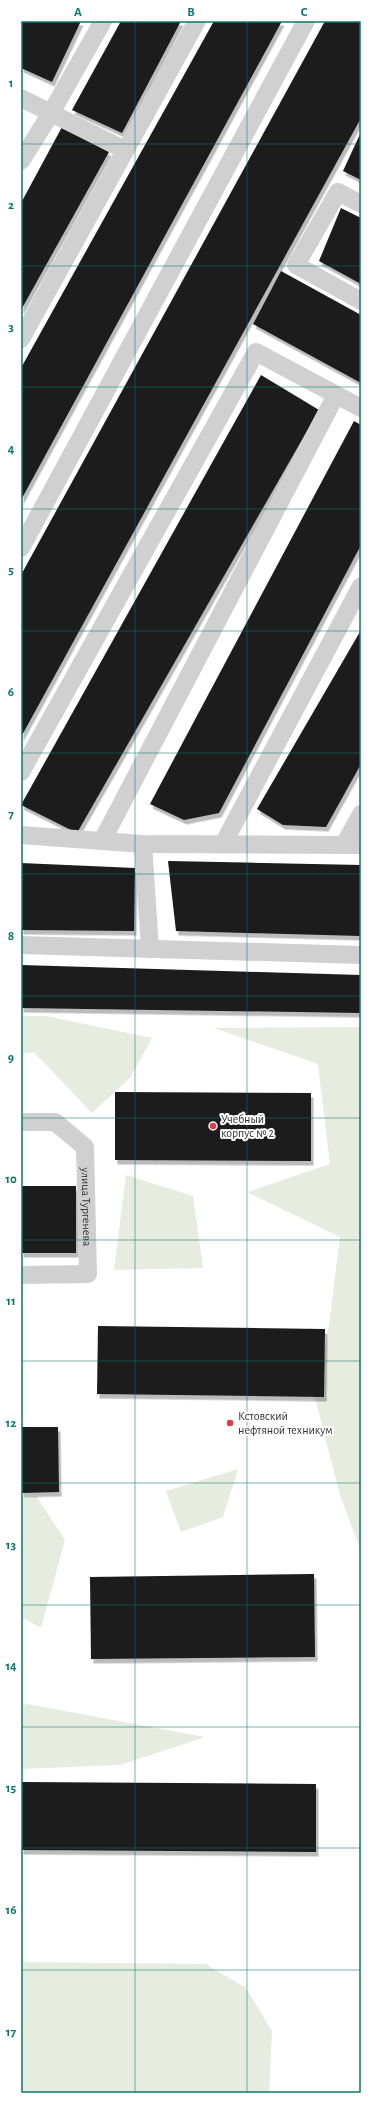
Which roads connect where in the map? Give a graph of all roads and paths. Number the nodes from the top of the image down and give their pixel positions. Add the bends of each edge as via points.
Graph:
1 (103, 21) edge
2 (197, 21) edge
3 (306, 21) edge
4 (21, 98) edge
5 (51, 112) junction
6 (126, 150) junction
7 (21, 161) edge
8 (361, 204) edge
9 (361, 301) edge
10 (21, 339) edge
11 (336, 395) junction
12 (361, 408) edge
13 (21, 548) edge
14 (361, 586) edge
15 (21, 772) edge
16 (361, 814) edge
17 (21, 835) edge
18 (102, 841) junction
19 (143, 844) junction
20 (222, 844) junction
21 (352, 845) edge
22 (21, 945) edge
23 (150, 949) junction
24 (361, 955) edge
25 (21, 1122) edge
26 (21, 1275) edge

1 - 5 lane
2 - 6 lane
3 - 13 lane
4 - 5 lane
5 - 6 lane
5 - 7 lane
6 - 10 lane
8 - 9 lane via 338,192 296,265
11 - 12 lane
11 - 15 lane via 256,352
11 - 18 lane
14 - 20 lane
16 - 21 lane
17 - 18 lane
18 - 19 lane
19 - 20 lane
19 - 23 lane
20 - 21 lane
22 - 23 lane
23 - 24 lane
25 - 26 lane, улица Тургенева via 55,1122 85,1147 88,1274

